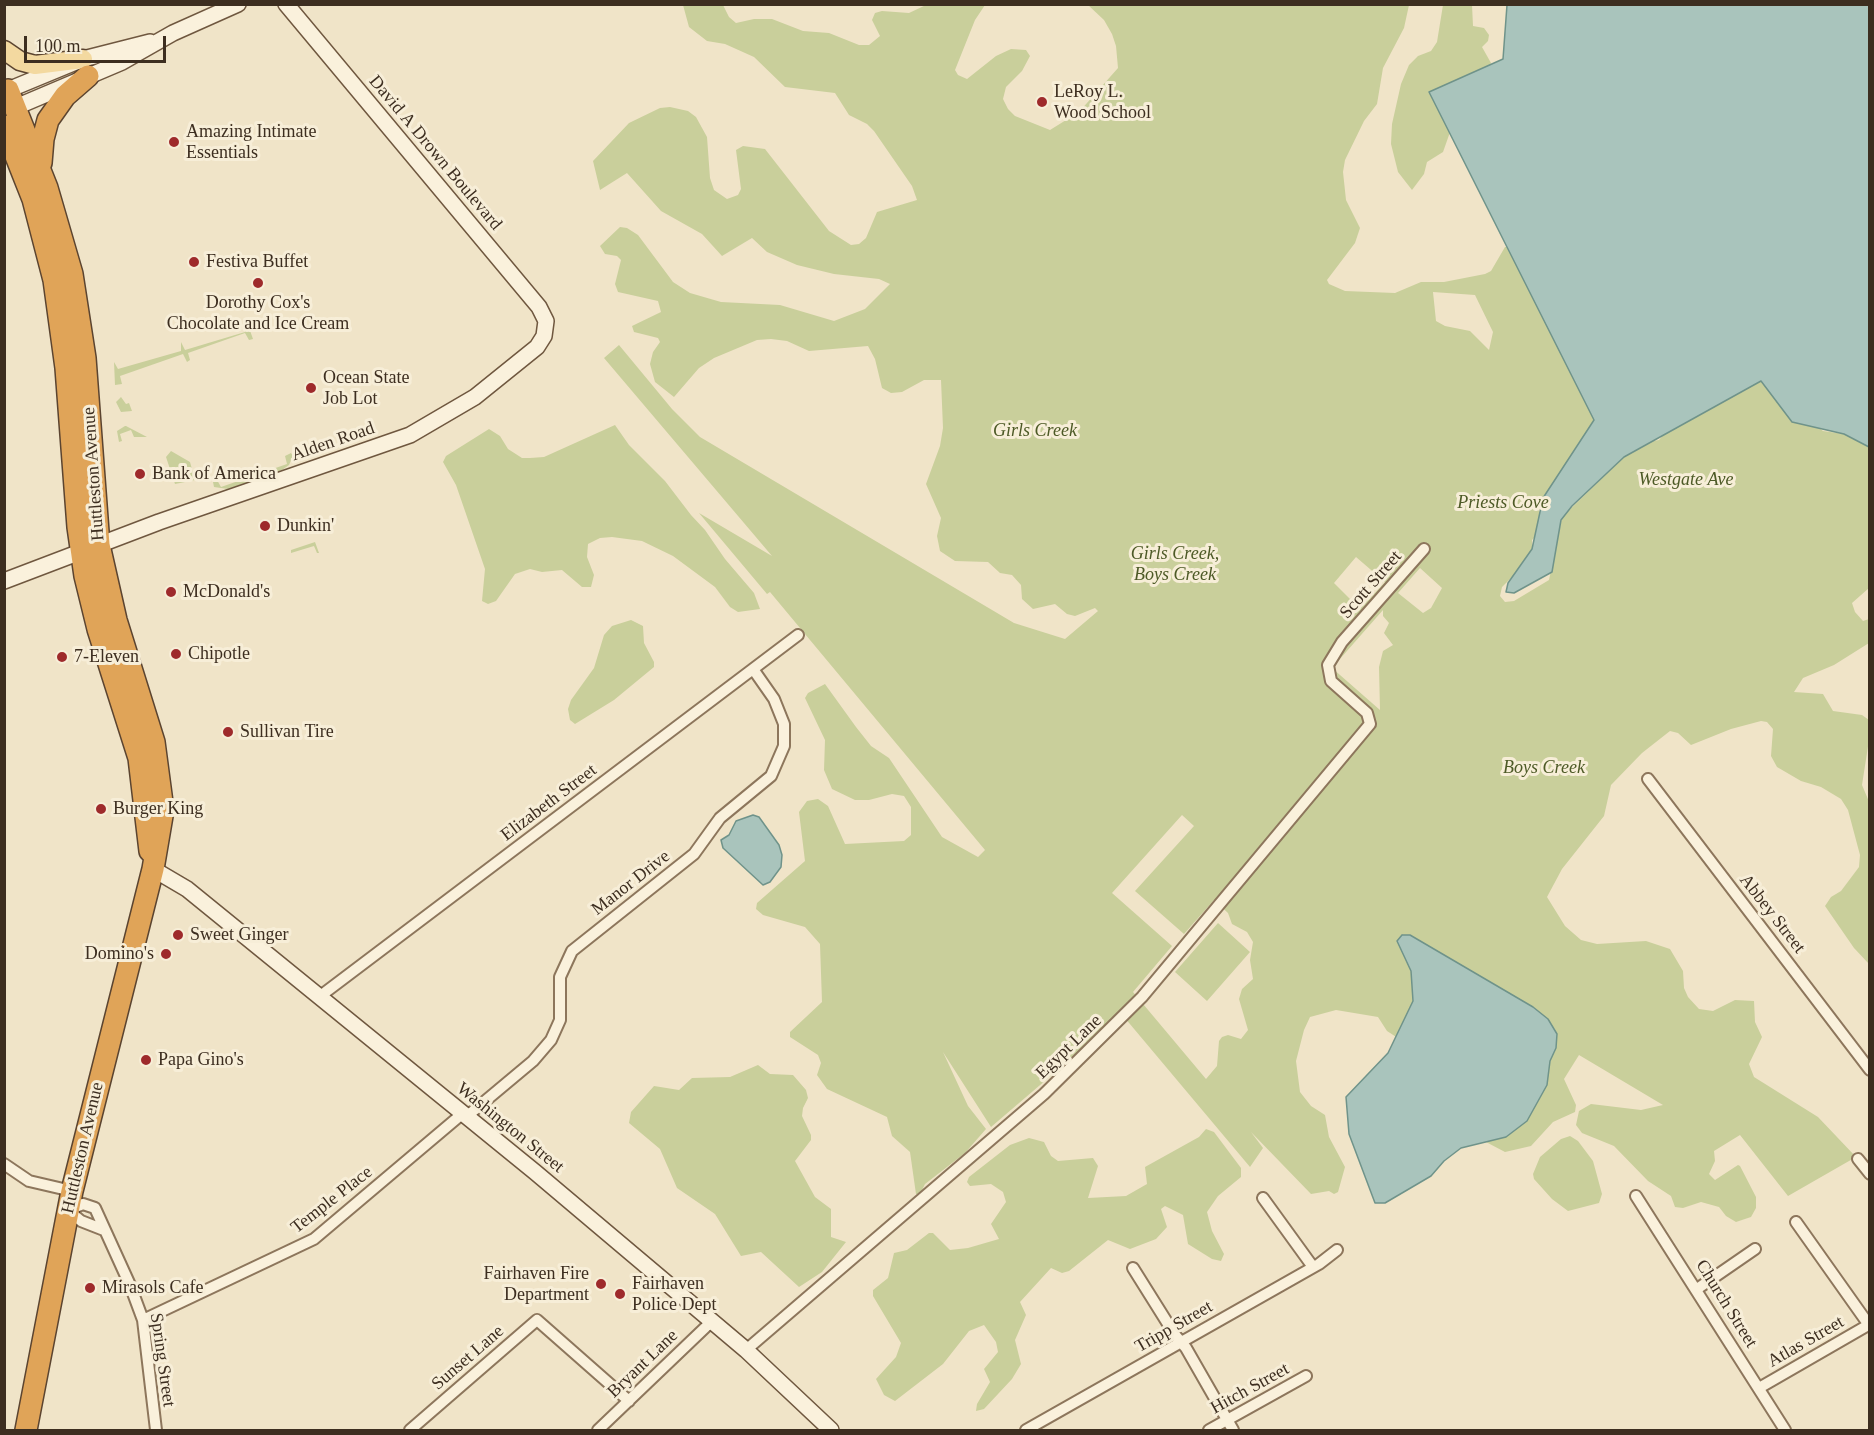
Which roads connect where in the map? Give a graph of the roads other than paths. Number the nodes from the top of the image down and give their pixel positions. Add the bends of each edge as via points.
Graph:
1 (238, 4) edge
2 (286, 4) edge
3 (4, 50) edge
4 (86, 67) junction
5 (8, 97) edge
6 (4, 126) edge
7 (4, 169) edge
8 (40, 170) junction
9 (51, 264) junction
10 (545, 331) joint
11 (90, 549) junction
12 (1424, 549) dead end
13 (4, 581) edge
14 (798, 635) dead end
15 (753, 669) junction
16 (1370, 724) joint
17 (1648, 779) dead end
18 (153, 869) junction
19 (319, 997) junction
20 (1869, 1070) edge
21 (464, 1116) junction
22 (1858, 1159) dead end
23 (4, 1164) edge
24 (1869, 1174) edge
25 (1636, 1196) dead end
26 (1263, 1198) dead end
27 (70, 1200) junction
28 (1796, 1222) dead end
29 (104, 1230) junction
30 (1755, 1249) dead end
31 (1337, 1250) dead end
32 (1313, 1267) junction
33 (1133, 1268) dead end
34 (1697, 1289) junction
35 (142, 1320) junction
36 (711, 1322) junction
37 (1869, 1324) edge
38 (1180, 1341) junction
39 (746, 1350) junction
40 (1306, 1376) dead end
41 (1759, 1388) junction
42 (629, 1401) junction
43 (1227, 1420) junction
44 (26, 1431) edge
45 (156, 1431) edge
46 (410, 1431) edge
47 (597, 1431) edge
48 (831, 1431) edge
49 (1026, 1431) edge
50 (1209, 1431) edge
51 (1233, 1431) edge
52 (1785, 1431) edge

1 - 4 main road via 161,39 122,62
2 - 10 main road, David A Drown Boulevard via 540,307 546,321
3 - 4 main road via 35,65
4 - 5 main road
4 - 8 highway via 48,120
5 - 8 highway, Huttleston Avenue
6 - 9 highway, Huttleston Avenue via 27,182
7 - 9 highway via 19,189
8 - 11 highway, Huttleston Avenue via 68,258 81,325
9 - 11 highway, Huttleston Avenue
10 - 11 main road, Alden Road via 537,347 482,392 410,435
11 - 13 main road, Alden Road
11 - 18 highway, Huttleston Avenue via 145,709 158,759 163,810
12 - 16 street, Scott Street via 1342,642 1328,665 1334,686 1367,713
14 - 15 street, Elizabeth Street
15 - 19 street, Elizabeth Street
15 - 21 street, Manor Drive via 774,699 784,724 784,746 771,776 720,818 694,854 572,951 560,977 560,1020 551,1040 533,1061
16 - 39 street, Egypt Lane via 1115,1026 1044,1094
17 - 20 street, Abbey Street
18 - 19 main road, Washington Street via 187,889
18 - 27 highway, Huttleston Avenue
19 - 21 main road, Washington Street
21 - 35 street, Temple Place via 314,1239
21 - 36 main road, Washington Street
22 - 24 street
23 - 27 street
25 - 34 street, Church Street
26 - 32 street
27 - 29 street via 81,1221
27 - 29 street, Spring Street via 95,1208
27 - 44 highway, Huttleston Avenue
28 - 37 street
29 - 35 street, Spring Street
30 - 34 street
31 - 32 street, Tripp Street
32 - 38 street, Tripp Street
33 - 38 street
34 - 41 street, Church Street
35 - 45 street, Spring Street
36 - 39 main road, Washington Street
36 - 42 street, Bryant Lane
37 - 41 street, Atlas Street
38 - 43 street
38 - 49 street, Tripp Street
39 - 48 main road, Washington Street
40 - 43 street, Hitch Street
41 - 52 street, Church Street
42 - 46 street, Sunset Lane via 537,1320
42 - 47 street, Bryant Lane
43 - 50 street, Hitch Street
43 - 51 street

